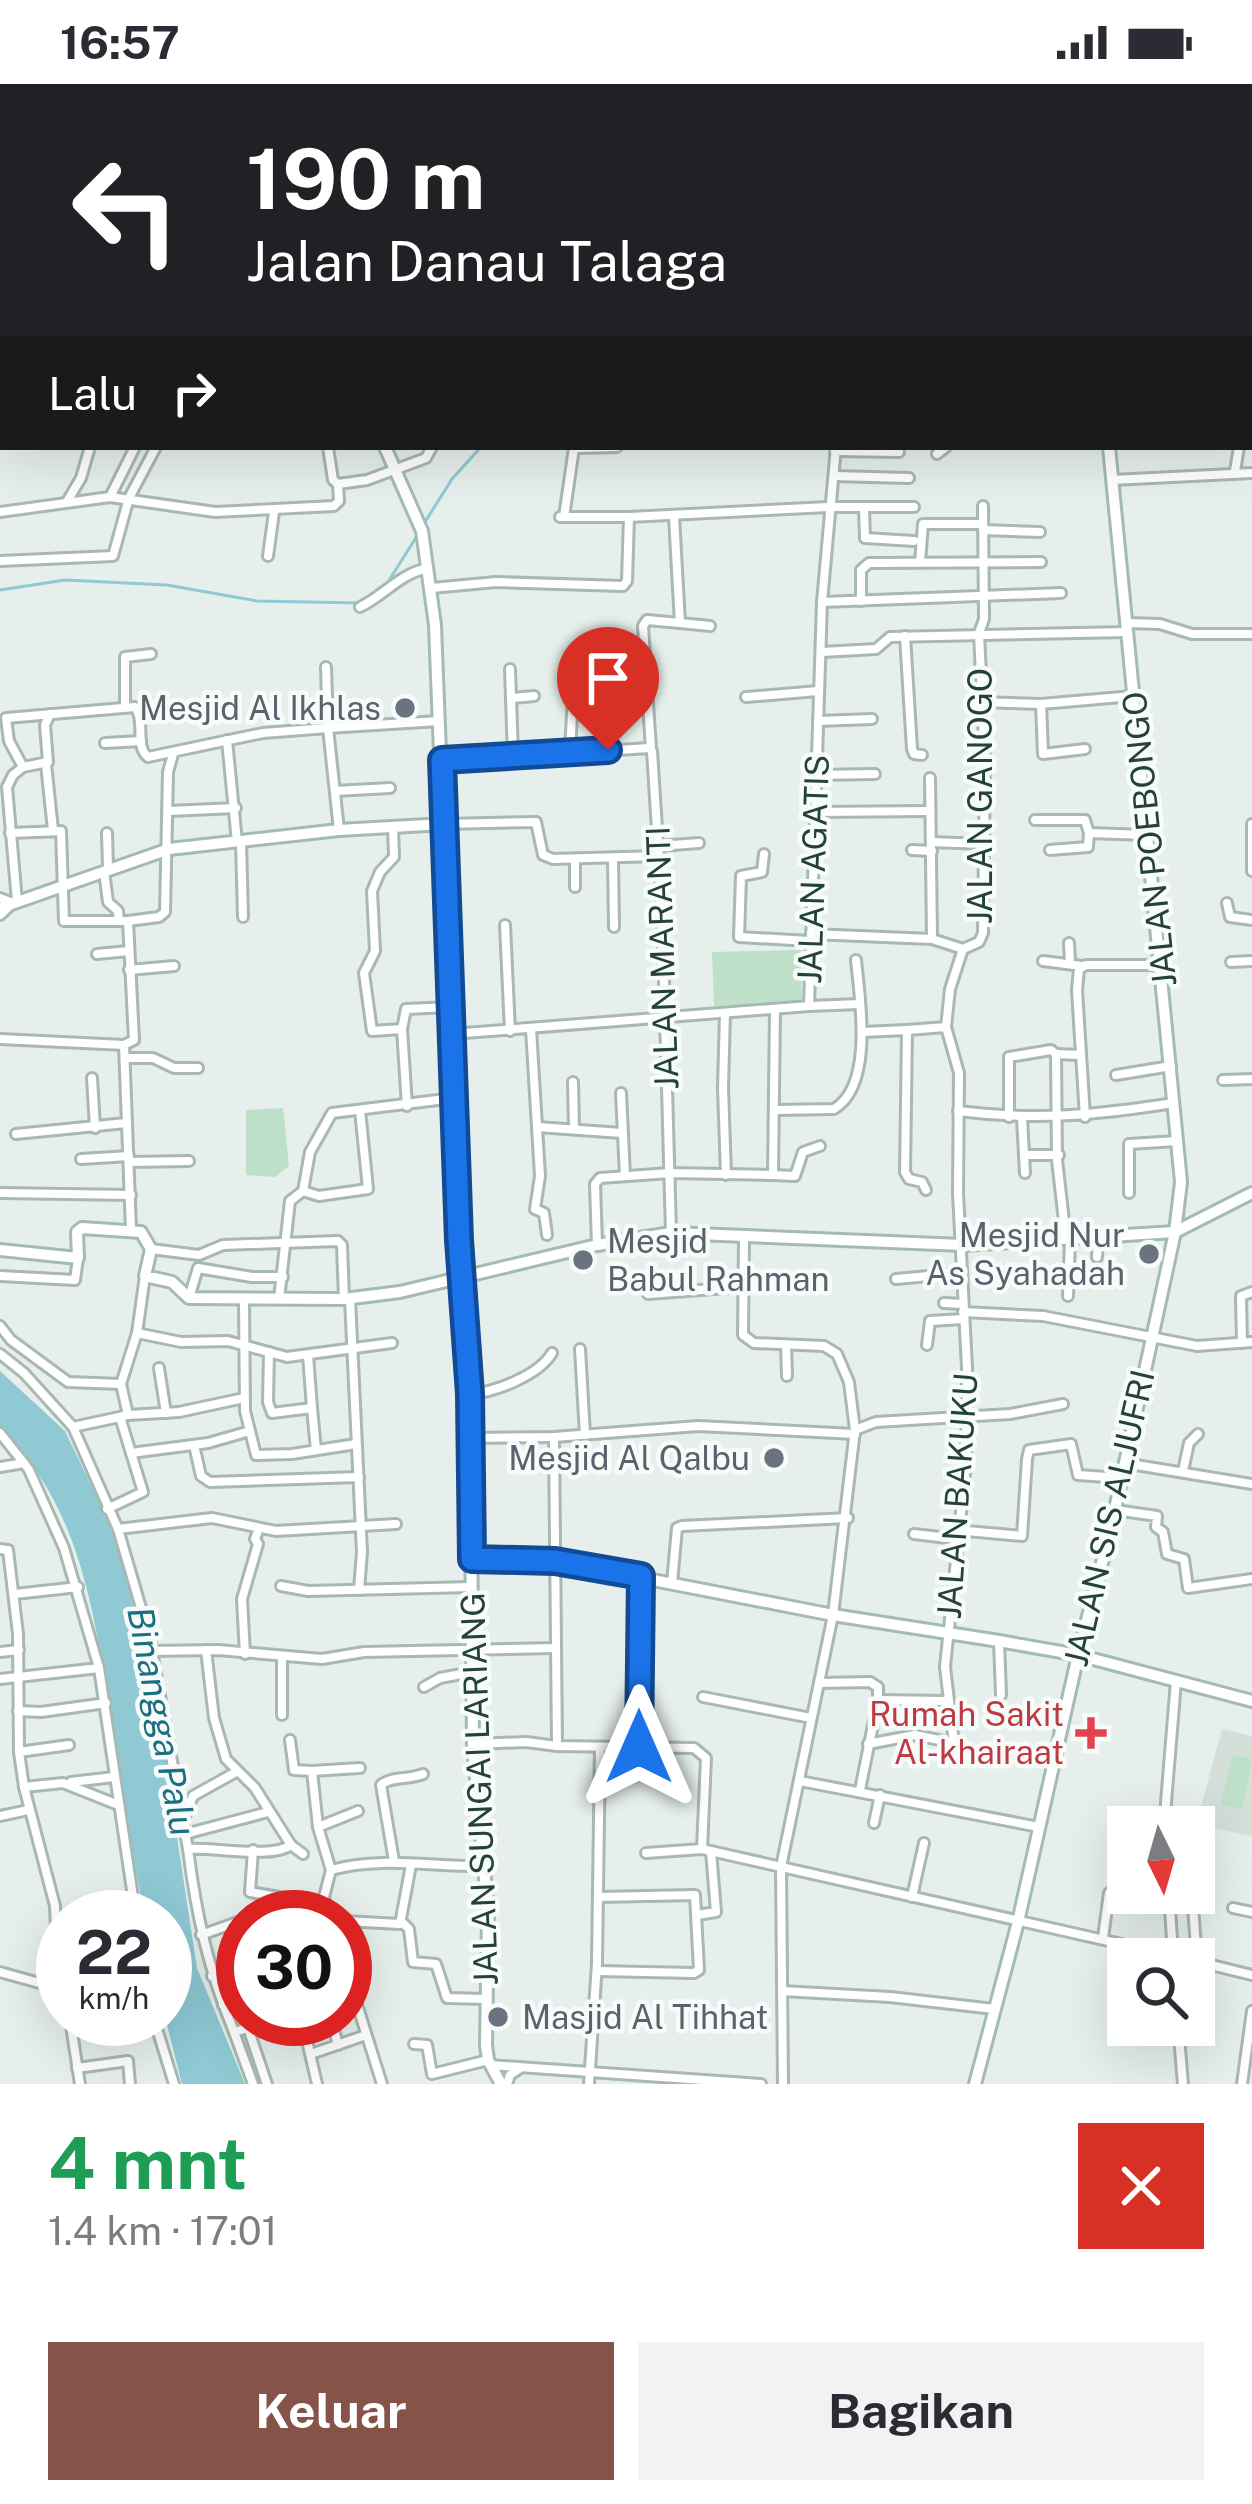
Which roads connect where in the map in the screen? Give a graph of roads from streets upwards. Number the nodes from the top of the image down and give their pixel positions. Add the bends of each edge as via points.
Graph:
1 (89, 450) edge
2 (133, 450) edge
3 (328, 450) edge
4 (386, 450) edge
5 (430, 450) edge
6 (574, 450) edge
7 (836, 450) edge
8 (857, 450) edge
9 (942, 450) edge
10 (1109, 450) edge
11 (1238, 450) edge
12 (154, 451) edge
13 (899, 452) dead end
14 (937, 454) dead end
15 (394, 470) junction
16 (1235, 471) junction
17 (1252, 473) edge
18 (834, 476) junction
19 (909, 478) dead end
20 (1112, 480) junction
21 (338, 484) junction
22 (110, 497) junction
23 (130, 498) junction
24 (67, 501) junction
25 (983, 506) dead end
26 (829, 507) junction
27 (914, 507) dead end
28 (864, 509) junction
29 (0, 512) edge
30 (274, 512) junction
31 (629, 517) junction
32 (674, 517) junction
33 (983, 527) junction
34 (1040, 532) dead end
35 (914, 541) dead end
36 (268, 556) dead end
37 (983, 560) junction
38 (0, 561) edge
39 (920, 562) junction
40 (1042, 562) dead end
41 (429, 568) junction
42 (432, 588) junction
43 (1061, 593) dead end
44 (984, 594) junction
45 (862, 601) junction
46 (822, 602) junction
47 (360, 608) dead end
48 (680, 623) junction
49 (710, 626) dead end
50 (1127, 628) junction
51 (979, 633) junction
52 (1252, 634) edge
53 (905, 636) junction
54 (822, 652) junction
55 (151, 654) dead end
56 (326, 667) dead end
57 (510, 668) dead end
58 (818, 691) junction
59 (534, 696) dead end
60 (573, 696) dead end
61 (1134, 696) junction
62 (746, 697) dead end
63 (513, 698) junction
64 (982, 702) junction
65 (1041, 704) junction
66 (125, 707) junction
67 (51, 713) junction
68 (872, 719) dead end
69 (440, 721) junction
70 (818, 721) junction
71 (328, 728) junction
72 (227, 740) junction
73 (140, 741) junction
74 (5, 742) edge
75 (105, 743) dead end
76 (651, 749) junction
77 (1084, 749) dead end
78 (173, 752) junction
79 (570, 752) junction
80 (922, 755) dead end
81 (513, 756) junction
82 (442, 760) junction
83 (46, 764) junction
84 (23, 767) junction
85 (875, 774) dead end
86 (815, 775) junction
87 (930, 778) dead end
88 (390, 788) dead end
89 (334, 791) junction
90 (236, 808) junction
91 (169, 811) junction
92 (930, 811) junction
93 (4, 812) edge
94 (813, 812) junction
95 (1036, 820) dead end
96 (444, 824) junction
97 (1252, 824) edge
98 (393, 826) junction
99 (53, 830) junction
100 (339, 830) junction
101 (107, 833) dead end
102 (1089, 833) junction
103 (1148, 835) junction
104 (7, 839) edge
105 (239, 842) junction
106 (699, 843) dead end
107 (985, 844) junction
108 (932, 846) junction
109 (169, 849) junction
110 (912, 850) dead end
111 (1050, 850) dead end
112 (659, 851) junction
113 (764, 854) dead end
114 (575, 860) junction
115 (614, 860) junction
116 (106, 869) junction
117 (1252, 871) edge
118 (64, 886) junction
119 (575, 887) dead end
120 (0, 898) edge
121 (15, 902) junction
122 (1227, 903) dead end
123 (0, 911) edge
124 (243, 917) dead end
125 (1252, 920) edge
126 (124, 921) junction
127 (506, 925) dead end
128 (614, 927) dead end
129 (811, 938) junction
130 (932, 939) junction
131 (1069, 944) dead end
132 (963, 949) junction
133 (129, 951) junction
134 (97, 953) dead end
135 (856, 960) dead end
136 (1252, 961) edge
137 (1043, 962) dead end
138 (1070, 962) junction
139 (1231, 962) dead end
140 (1162, 965) junction
141 (174, 966) dead end
142 (1082, 966) junction
143 (129, 970) junction
144 (860, 1004) junction
145 (450, 1006) junction
146 (808, 1006) junction
147 (775, 1010) junction
148 (725, 1013) junction
149 (667, 1018) junction
150 (946, 1027) junction
151 (402, 1029) junction
152 (531, 1029) junction
153 (510, 1030) junction
154 (907, 1030) junction
155 (862, 1032) junction
156 (452, 1034) junction
157 (0, 1039) edge
158 (124, 1045) junction
159 (1056, 1054) junction
160 (1081, 1055) junction
161 (125, 1058) junction
162 (1172, 1066) junction
163 (198, 1068) dead end
164 (1116, 1075) dead end
165 (92, 1078) dead end
166 (1252, 1079) edge
167 (1223, 1080) dead end
168 (573, 1082) dead end
169 (621, 1093) dead end
170 (454, 1098) junction
171 (1176, 1103) junction
172 (407, 1106) junction
173 (360, 1110) junction
174 (775, 1111) junction
175 (958, 1111) junction
176 (1009, 1117) junction
177 (1059, 1117) junction
178 (1085, 1117) junction
179 (1022, 1118) junction
180 (126, 1123) junction
181 (537, 1126) junction
182 (94, 1128) junction
183 (574, 1129) junction
184 (622, 1133) junction
185 (16, 1135) dead end
186 (1179, 1140) junction
187 (820, 1146) dead end
188 (1025, 1155) junction
189 (1059, 1155) junction
190 (81, 1159) dead end
191 (129, 1159) junction
192 (189, 1161) dead end
193 (670, 1173) junction
194 (1025, 1173) dead end
195 (726, 1175) junction
196 (772, 1175) junction
197 (625, 1176) junction
198 (926, 1190) dead end
199 (303, 1191) junction
200 (0, 1192) edge
201 (1129, 1192) dead end
202 (1252, 1193) edge
203 (131, 1196) junction
204 (131, 1230) junction
205 (1175, 1232) junction
206 (671, 1233) junction
207 (547, 1235) dead end
208 (744, 1238) junction
209 (1098, 1238) junction
210 (1068, 1240) junction
211 (597, 1245) junction
212 (963, 1245) junction
213 (288, 1246) junction
214 (0, 1250) edge
215 (151, 1250) junction
216 (1096, 1257) dead end
217 (77, 1258) junction
218 (961, 1274) junction
219 (0, 1276) edge
220 (145, 1276) junction
221 (463, 1276) junction
222 (283, 1277) junction
223 (896, 1280) dead end
224 (740, 1287) junction
225 (1252, 1292) edge
226 (648, 1294) dead end
227 (1069, 1296) dead end
228 (189, 1298) junction
229 (279, 1299) junction
230 (347, 1299) junction
231 (244, 1301) junction
232 (944, 1303) dead end
233 (963, 1312) junction
234 (0, 1326) edge
235 (136, 1333) junction
236 (1151, 1337) junction
237 (1247, 1342) edge
238 (392, 1343) dead end
239 (243, 1345) junction
240 (927, 1345) dead end
241 (786, 1346) junction
242 (352, 1347) junction
243 (580, 1349) dead end
244 (269, 1352) junction
245 (552, 1353) dead end
246 (0, 1354) edge
247 (308, 1355) junction
248 (159, 1368) dead end
249 (787, 1376) dead end
250 (121, 1384) junction
251 (470, 1394) junction
252 (244, 1398) junction
253 (1063, 1404) dead end
254 (312, 1408) junction
255 (166, 1414) junction
256 (124, 1416) junction
257 (966, 1417) junction
258 (73, 1427) junction
259 (250, 1431) junction
260 (855, 1432) junction
261 (0, 1433) edge
262 (1198, 1434) dead end
263 (585, 1435) junction
264 (554, 1437) junction
265 (471, 1438) junction
266 (194, 1444) junction
267 (356, 1444) junction
268 (316, 1450) junction
269 (131, 1453) junction
270 (24, 1463) junction
271 (1124, 1463) junction
272 (0, 1467) edge
273 (1183, 1472) junction
274 (359, 1477) junction
275 (1121, 1478) junction
276 (1252, 1484) edge
277 (107, 1509) junction
278 (1113, 1510) junction
279 (848, 1518) junction
280 (396, 1524) dead end
281 (360, 1526) junction
282 (118, 1528) junction
283 (259, 1528) junction
284 (914, 1534) dead end
285 (956, 1534) junction
286 (0, 1549) edge
287 (472, 1559) junction
288 (555, 1561) junction
289 (641, 1576) junction
290 (1252, 1580) edge
291 (672, 1583) junction
292 (281, 1586) dead end
293 (78, 1587) junction
294 (472, 1587) junction
295 (359, 1590) junction
296 (15, 1594) junction
297 (833, 1615) junction
298 (948, 1632) junction
299 (999, 1641) junction
300 (556, 1648) junction
301 (19, 1650) junction
302 (206, 1650) junction
303 (472, 1650) junction
304 (0, 1652) edge
305 (151, 1652) junction
306 (245, 1654) junction
307 (1078, 1655) junction
308 (282, 1658) junction
309 (99, 1668) junction
310 (472, 1672) junction
311 (19, 1677) junction
312 (0, 1679) edge
313 (1176, 1681) junction
314 (820, 1683) junction
315 (424, 1687) dead end
316 (1000, 1695) dead end
317 (704, 1697) dead end
318 (878, 1700) junction
319 (946, 1701) junction
320 (1252, 1701) edge
321 (106, 1703) junction
322 (18, 1711) junction
323 (281, 1715) dead end
324 (811, 1718) junction
325 (290, 1740) dead end
326 (954, 1743) junction
327 (473, 1744) junction
328 (868, 1744) junction
329 (68, 1745) dead end
330 (557, 1746) junction
331 (600, 1747) junction
332 (639, 1747) junction
333 (20, 1752) junction
334 (993, 1752) dead end
335 (359, 1768) dead end
336 (311, 1771) junction
337 (236, 1772) junction
338 (423, 1774) dead end
339 (114, 1777) junction
340 (800, 1781) junction
341 (63, 1783) junction
342 (24, 1787) junction
343 (860, 1790) junction
344 (880, 1796) junction
345 (117, 1804) junction
346 (1166, 1806) edge
347 (29, 1810) junction
348 (358, 1810) dead end
349 (268, 1812) junction
350 (0, 1816) edge
351 (874, 1822) dead end
352 (183, 1823) junction
353 (318, 1827) junction
354 (1039, 1827) junction
355 (185, 1834) junction
356 (924, 1843) dead end
357 (291, 1845) junction
358 (188, 1849) junction
359 (253, 1850) junction
360 (706, 1850) junction
361 (646, 1852) dead end
362 (303, 1854) dead end
363 (394, 1862) junction
364 (411, 1865) junction
365 (486, 1866) junction
366 (781, 1867) junction
367 (331, 1870) junction
368 (51, 1890) edge
369 (131, 1890) edge
370 (250, 1890) edge
371 (325, 1890) edge
372 (598, 1897) junction
373 (912, 1898) junction
374 (1107, 1908) edge
375 (1233, 1908) dead end
376 (1252, 1912) edge
377 (697, 1915) junction
378 (402, 1922) junction
379 (1018, 1922) junction
380 (372, 1923) edge
381 (216, 1930) edge
382 (201, 1935) junction
383 (1103, 1938) junction
384 (1107, 1939) edge
385 (1215, 1965) edge
386 (597, 1971) junction
387 (0, 1972) edge
388 (1252, 1975) edge
389 (212, 1976) junction
390 (216, 1976) edge
391 (36, 1982) edge
392 (216, 1987) edge
393 (782, 1991) junction
394 (486, 1999) junction
395 (994, 2009) junction
396 (1252, 2011) edge
397 (1250, 2032) edge
398 (414, 2044) dead end
399 (74, 2046) edge
400 (163, 2046) edge
401 (240, 2046) edge
402 (254, 2046) edge
403 (309, 2046) edge
404 (335, 2046) edge
405 (370, 2046) edge
406 (1180, 2046) edge
407 (311, 2054) junction
408 (489, 2062) junction
409 (77, 2068) junction
410 (520, 2068) junction
411 (590, 2071) junction
412 (80, 2084) edge
413 (130, 2084) edge
414 (175, 2084) edge
415 (254, 2084) edge
416 (267, 2084) edge
417 (317, 2084) edge
418 (382, 2084) edge
419 (504, 2084) edge
420 (590, 2084) edge
421 (761, 2084) edge
422 (783, 2084) edge
423 (976, 2084) edge
424 (1183, 2084) edge
425 (1242, 2084) edge

1 - 24 street
2 - 22 street
3 - 21 street
4 - 15 street, JALAN SUNGAI LARIANG
5 - 15 street
6 - 31 street via 562,517
7 - 18 street, JALAN AGATIS
8 - 13 street
9 - 14 street
10 - 20 street, JALAN POEBONGO
11 - 16 street
12 - 23 street
15 - 21 street
15 - 41 street, JALAN SUNGAI LARIANG
16 - 17 street
16 - 20 street
18 - 19 street
18 - 26 street, JALAN AGATIS
20 - 50 street, JALAN POEBONGO
21 - 30 street via 334,506
22 - 23 street
22 - 24 street
23 - 30 street
23 - 38 street via 111,557
24 - 29 street
25 - 33 street, JALAN GANOGO
26 - 28 street
26 - 32 street
26 - 46 street, JALAN AGATIS
27 - 28 street
28 - 35 street via 865,538
30 - 36 street
31 - 32 street
31 - 42 street via 623,586
32 - 48 street
33 - 34 street
33 - 37 street, JALAN GANOGO
33 - 39 street via 923,524
37 - 39 street
37 - 40 street
37 - 44 street, JALAN GANOGO
39 - 45 street via 863,566
41 - 42 street, JALAN SUNGAI LARIANG
41 - 47 street via 403,576
42 - 69 street, JALAN SUNGAI LARIANG
43 - 44 street
44 - 45 street
44 - 51 street, JALAN GANOGO
45 - 46 street
46 - 54 street, JALAN AGATIS
48 - 49 street
48 - 76 street, JALAN MARANTI via 644,622
50 - 51 street
50 - 52 street
50 - 61 street, JALAN POEBONGO
51 - 53 street
51 - 64 street, JALAN GANOGO
53 - 54 street via 875,649
53 - 80 street via 912,749
54 - 58 street, JALAN AGATIS
55 - 66 street via 125,657
56 - 71 street
57 - 63 street
58 - 62 street
58 - 70 street, JALAN AGATIS
59 - 63 street
60 - 79 street
61 - 65 street
61 - 103 street, JALAN POEBONGO
63 - 81 street
64 - 65 street
64 - 107 street, JALAN GANOGO
65 - 77 street via 1043,754
66 - 67 street
66 - 73 street via 139,710
67 - 74 street via 7,717
67 - 83 street
68 - 70 street
69 - 71 street
69 - 82 street, JALAN SUNGAI LARIANG
70 - 86 street, JALAN AGATIS
71 - 72 street
71 - 89 street
72 - 78 street
72 - 90 street
73 - 75 street
73 - 78 street via 145,757
74 - 84 street
76 - 79 street
76 - 112 street, JALAN MARANTI
78 - 91 street
79 - 81 street
81 - 82 street
82 - 96 street, JALAN SUNGAI LARIANG
83 - 84 street
83 - 99 street
84 - 93 street via 9,780
85 - 86 street
86 - 94 street, JALAN AGATIS
87 - 92 street
88 - 89 street
89 - 100 street
90 - 91 street
90 - 105 street
91 - 109 street
92 - 94 street
92 - 108 street
93 - 104 street
94 - 129 street, JALAN AGATIS
95 - 102 street via 1085,820
96 - 98 street
96 - 114 street via 536,822 544,857
96 - 145 street, JALAN SUNGAI LARIANG
97 - 117 street
98 - 100 street
98 - 151 street via 394,857 373,886 375,951 364,973 372,1031
99 - 104 street
99 - 118 street via 61,833
100 - 105 street
101 - 116 street
102 - 103 street
102 - 111 street via 1088,847
103 - 140 street, JALAN POEBONGO
104 - 121 street
105 - 109 street
105 - 124 street
106 - 112 street
107 - 108 street
107 - 132 street, JALAN GANOGO via 982,938
108 - 110 street
108 - 130 street
109 - 116 street
109 - 126 street via 165,912
112 - 115 street
112 - 149 street, JALAN MARANTI
113 - 129 street via 763,871 740,876 739,937
114 - 115 street
114 - 119 street
115 - 128 street
116 - 118 street
116 - 126 street via 108,902
118 - 121 street
118 - 126 street via 65,922
120 - 121 street
121 - 123 street
122 - 125 street via 1230,917
126 - 133 street
127 - 153 street
129 - 130 street
129 - 146 street, JALAN AGATIS
130 - 132 street
131 - 138 street
132 - 150 street, JALAN BAKUKU
133 - 134 street
133 - 143 street
135 - 144 street
136 - 139 street
137 - 138 street
138 - 142 street
140 - 142 street
140 - 162 street, JALAN POEBONGO
141 - 143 street
142 - 160 street
143 - 158 street via 134,1042
144 - 146 street
144 - 155 street
145 - 151 street via 406,1009
145 - 156 street, JALAN SUNGAI LARIANG
146 - 147 street, JALAN AGATIS
147 - 148 street, JALAN AGATIS
147 - 174 street
148 - 149 street, JALAN AGATIS
148 - 195 street
149 - 152 street, JALAN AGATIS
149 - 193 street, JALAN MARANTI
150 - 154 street
150 - 175 street, JALAN BAKUKU via 959,1073
151 - 172 street
152 - 153 street, JALAN AGATIS
152 - 181 street
153 - 156 street, JALAN AGATIS
154 - 155 street
154 - 198 street via 904,1172
155 - 174 street via 842,1104
156 - 170 street, JALAN SUNGAI LARIANG
157 - 158 street
158 - 161 street
159 - 160 street
159 - 176 street via 1007,1058
159 - 177 street
160 - 178 street
161 - 163 street
161 - 180 street
162 - 164 street
162 - 171 street, JALAN POEBONGO
165 - 182 street
166 - 167 street
168 - 183 street
169 - 184 street
170 - 172 street
170 - 221 street, JALAN SUNGAI LARIANG
171 - 178 street
171 - 186 street, JALAN POEBONGO
172 - 173 street
173 - 199 street via 332,1113 310,1152
173 - 199 street via 368,1189
174 - 196 street
175 - 176 street
175 - 212 street, JALAN BAKUKU
176 - 179 street
177 - 178 street
177 - 179 street
177 - 189 street
179 - 188 street
180 - 182 street
180 - 191 street
181 - 183 street
181 - 207 street via 535,1209 544,1213
182 - 185 street
183 - 184 street
184 - 197 street
186 - 201 street via 1129,1144
186 - 205 street, JALAN POEBONGO
187 - 196 street via 802,1152 794,1176
188 - 189 street
188 - 194 street
189 - 210 street
190 - 191 street
191 - 192 street
191 - 203 street
193 - 195 street
193 - 197 street
193 - 206 street, JALAN MARANTI
195 - 196 street
197 - 211 street via 596,1182
199 - 213 street via 290,1201
200 - 203 street
202 - 205 street
203 - 204 street
204 - 215 street via 146,1234
204 - 217 street via 79,1229
205 - 209 street
205 - 236 street, JALAN SIS ALJUFRI
206 - 208 street
206 - 211 street
208 - 212 street
208 - 224 street
209 - 210 street
209 - 216 street
210 - 212 street
210 - 227 street
211 - 221 street
212 - 218 street, JALAN BAKUKU
213 - 215 street via 223,1245 199,1256
213 - 222 street
213 - 230 street via 341,1243
214 - 217 street
215 - 220 street
217 - 219 street via 75,1280
218 - 223 street
218 - 233 street, JALAN BAKUKU
220 - 228 street via 172,1282
220 - 235 street
221 - 230 street
221 - 251 street, JALAN SUNGAI LARIANG
222 - 228 street via 198,1268
222 - 229 street
224 - 226 street
224 - 241 street via 745,1339
225 - 237 street via 1241,1296
228 - 231 street
229 - 230 street
229 - 231 street
230 - 242 street
231 - 239 street
232 - 233 street
233 - 236 street via 1042,1316
233 - 240 street via 930,1321
233 - 257 street, JALAN BAKUKU
234 - 250 street via 62,1378
235 - 239 street
235 - 250 street
236 - 237 street
236 - 271 street, JALAN SIS ALJUFRI
238 - 242 street
239 - 244 street
239 - 252 street
241 - 249 street
241 - 260 street via 824,1346 842,1358
242 - 247 street
242 - 267 street
243 - 263 street
244 - 247 street
244 - 254 street via 269,1412
245 - 251 street via 542,1368 499,1391
246 - 258 street
247 - 254 street
248 - 255 street
250 - 256 street
251 - 265 street, JALAN SUNGAI LARIANG
252 - 255 street
252 - 259 street
253 - 257 street
254 - 268 street
255 - 256 street
256 - 258 street
256 - 269 street
257 - 260 street via 876,1422
257 - 285 street, JALAN BAKUKU
258 - 277 street
259 - 266 street
259 - 268 street via 257,1455
260 - 263 street via 698,1426
260 - 279 street
261 - 270 street
262 - 273 street
263 - 264 street
264 - 265 street
264 - 288 street
265 - 287 street, JALAN SUNGAI LARIANG
266 - 269 street
266 - 274 street via 210,1482
267 - 268 street
267 - 274 street
269 - 277 street via 142,1492
270 - 272 street
270 - 293 street
271 - 273 street
271 - 275 street, JALAN SIS ALJUFRI
273 - 276 street
274 - 281 street
275 - 278 street, JALAN SIS ALJUFRI
275 - 285 street via 1078,1475 1071,1444 1035,1447 1027,1459 1023,1534
277 - 282 street
278 - 290 street via 1157,1516 1167,1554 1184,1559 1188,1588
278 - 307 street, JALAN SIS ALJUFRI
279 - 291 street via 676,1528
279 - 297 street
280 - 281 street
281 - 283 street
281 - 295 street
282 - 283 street via 212,1518
282 - 305 street
283 - 306 street via 242,1598
284 - 285 street
285 - 298 street, JALAN BAKUKU
286 - 296 street via 8,1550
287 - 288 street
287 - 294 street, JALAN SUNGAI LARIANG
288 - 289 street
288 - 300 street
289 - 291 street
289 - 332 street via 634,1626
291 - 297 street
292 - 295 street
293 - 296 street
293 - 309 street
294 - 295 street
294 - 303 street, JALAN SUNGAI LARIANG
296 - 301 street
297 - 298 street
297 - 314 street
298 - 299 street
298 - 319 street, JALAN BAKUKU
299 - 307 street
299 - 316 street
300 - 303 street
300 - 330 street
301 - 304 street
301 - 311 street
302 - 305 street
302 - 306 street
302 - 337 street via 214,1718
303 - 308 street
303 - 310 street, JALAN SUNGAI LARIANG
305 - 352 street
306 - 308 street
307 - 313 street
307 - 354 street, JALAN SIS ALJUFRI
308 - 323 street
309 - 311 street
309 - 321 street
310 - 315 street
310 - 327 street, JALAN SUNGAI LARIANG
311 - 312 street
311 - 322 street
313 - 320 street
313 - 346 street
314 - 318 street via 870,1682
314 - 324 street
317 - 324 street
318 - 319 street
318 - 328 street
319 - 326 street, JALAN BAKUKU
321 - 322 street
321 - 339 street
322 - 333 street
324 - 340 street
325 - 336 street via 295,1770
326 - 328 street via 915,1735
326 - 334 street via 960,1754
327 - 330 street
327 - 365 street, JALAN SUNGAI LARIANG
328 - 343 street
329 - 333 street
330 - 331 street
331 - 332 street
331 - 372 street
332 - 360 street via 694,1748 706,1758
333 - 342 street
335 - 336 street
336 - 353 street
337 - 349 street
337 - 352 street via 192,1796
338 - 363 street via 381,1785
339 - 341 street
339 - 345 street
340 - 343 street
340 - 366 street
341 - 342 street
341 - 345 street
342 - 347 street
343 - 344 street
344 - 351 street
344 - 354 street
345 - 369 street
347 - 350 street
347 - 368 street
348 - 353 street
349 - 355 street
349 - 357 street
352 - 355 street
353 - 367 street
354 - 379 street, JALAN SIS ALJUFRI
355 - 358 street
356 - 373 street
357 - 359 street via 277,1854
357 - 362 street
358 - 359 street
358 - 382 street
359 - 370 street
360 - 361 street
360 - 366 street
360 - 377 street via 716,1912
363 - 364 street
363 - 367 street
364 - 365 street
364 - 378 street
365 - 394 street, JALAN SUNGAI LARIANG
366 - 373 street
366 - 393 street
367 - 371 street
372 - 377 street via 694,1894
372 - 386 street
373 - 379 street
374 - 383 street
375 - 376 street
377 - 386 street via 697,1972
378 - 380 street
378 - 394 street via 412,1962 436,1964 447,1998
379 - 383 street
379 - 395 street, JALAN SIS ALJUFRI
381 - 382 street
382 - 389 street
383 - 384 street
385 - 388 street
386 - 411 street
387 - 391 street
389 - 390 street
389 - 392 street
393 - 395 street
393 - 422 street
394 - 408 street, JALAN SUNGAI LARIANG
395 - 423 street, JALAN SIS ALJUFRI
396 - 397 street
397 - 425 street
398 - 408 street via 427,2045 432,2074
399 - 409 street
400 - 414 street
401 - 415 street
402 - 416 street
403 - 407 street
404 - 407 street
405 - 418 street
406 - 424 street
407 - 417 street
408 - 410 street
408 - 419 street, JALAN SUNGAI LARIANG
409 - 412 street
409 - 413 street via 128,2061
410 - 411 street
410 - 419 street
411 - 420 street
411 - 421 street

